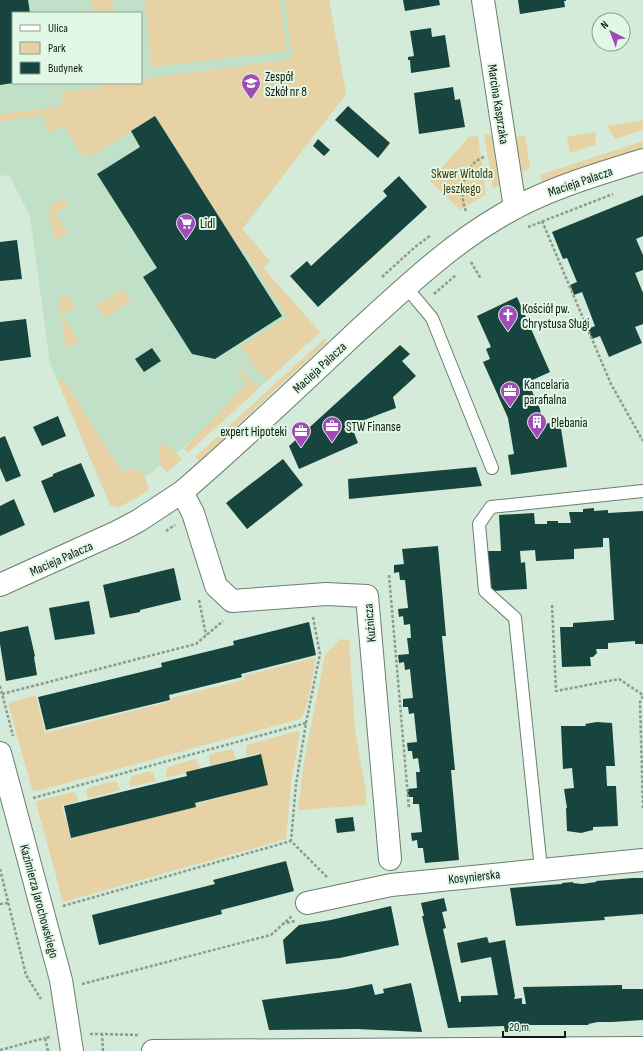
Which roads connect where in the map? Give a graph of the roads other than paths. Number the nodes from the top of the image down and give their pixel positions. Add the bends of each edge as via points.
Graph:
1 (483, 0) edge
2 (643, 160) edge
3 (515, 208) junction
4 (406, 287) junction
5 (492, 468) dead end
6 (643, 491) edge
7 (182, 492) junction
8 (0, 585) edge
9 (0, 753) edge
10 (390, 859) dead end
11 (643, 860) edge
12 (541, 869) junction
13 (307, 903) dead end
14 (643, 1048) edge
15 (72, 1051) edge
16 (153, 1051) edge

1 - 3 street, Marcina Kasprzaka
2 - 3 street, Macieja Palacza via 570,183
3 - 4 street, Macieja Palacza via 480,228 451,249
4 - 5 lane via 432,318
4 - 7 street, Macieja Palacza
6 - 12 lane via 491,507 479,524 485,591 515,618
7 - 8 street, Macieja Palacza via 117,532
7 - 10 street, Kuźnicza via 193,513 216,586 232,601 326,594 367,596
9 - 15 street, Kazimierza Jarochowskiego via 61,980
11 - 12 street, Kosynierska
12 - 13 street, Kosynierska via 391,885
14 - 16 street

